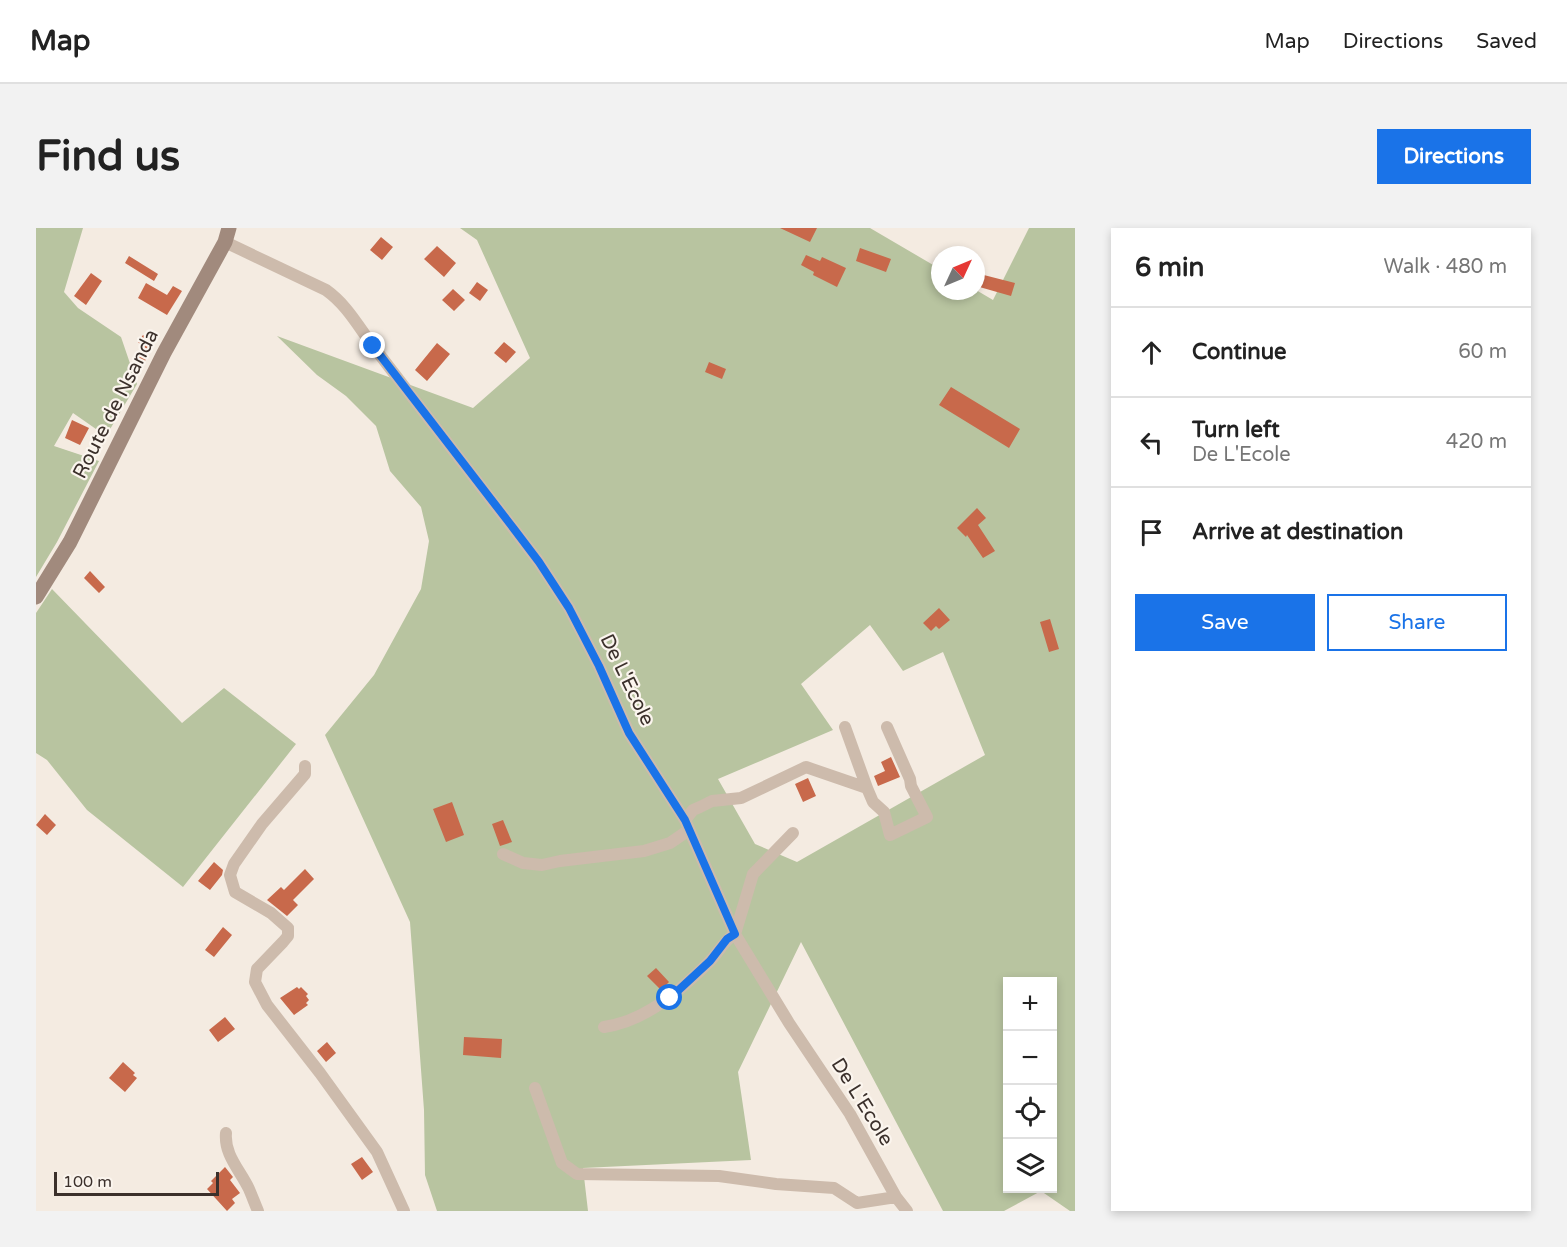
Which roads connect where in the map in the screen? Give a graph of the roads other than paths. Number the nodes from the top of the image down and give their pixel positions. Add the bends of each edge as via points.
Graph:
1 (227, 235) edge
2 (36, 597) edge
3 (845, 727) dead end
4 (887, 728) dead end
5 (305, 766) dead end
6 (867, 788) junction
7 (687, 825) junction
8 (793, 833) dead end
9 (503, 854) dead end
10 (735, 934) junction
11 (604, 1027) dead end
12 (535, 1088) dead end
13 (226, 1133) dead end
14 (896, 1197) junction
15 (258, 1211) edge
16 (404, 1211) edge
17 (907, 1211) edge

1 - 2 street, Route de Nsanda via 70,543
1 - 7 street, De L'Ecole via 326,290 349,311 539,562 569,608 629,733
3 - 6 street
4 - 6 street via 927,818 890,835 884,812 873,802
5 - 16 street via 300,782 272,811 234,864 232,884 235,892 288,928 288,936 257,969 255,982 267,1005 377,1152
6 - 7 street via 806,766 741,798 712,801 693,810
7 - 9 street via 670,843 644,851 542,865 523,863
7 - 10 street, De L'Ecole
8 - 10 street via 753,874
10 - 11 street via 670,998 627,1021
10 - 14 street, De L'Ecole via 850,1114
12 - 14 street via 562,1163 577,1174 718,1176 834,1188 857,1203
13 - 15 street via 232,1162
14 - 17 street, De L'Ecole

